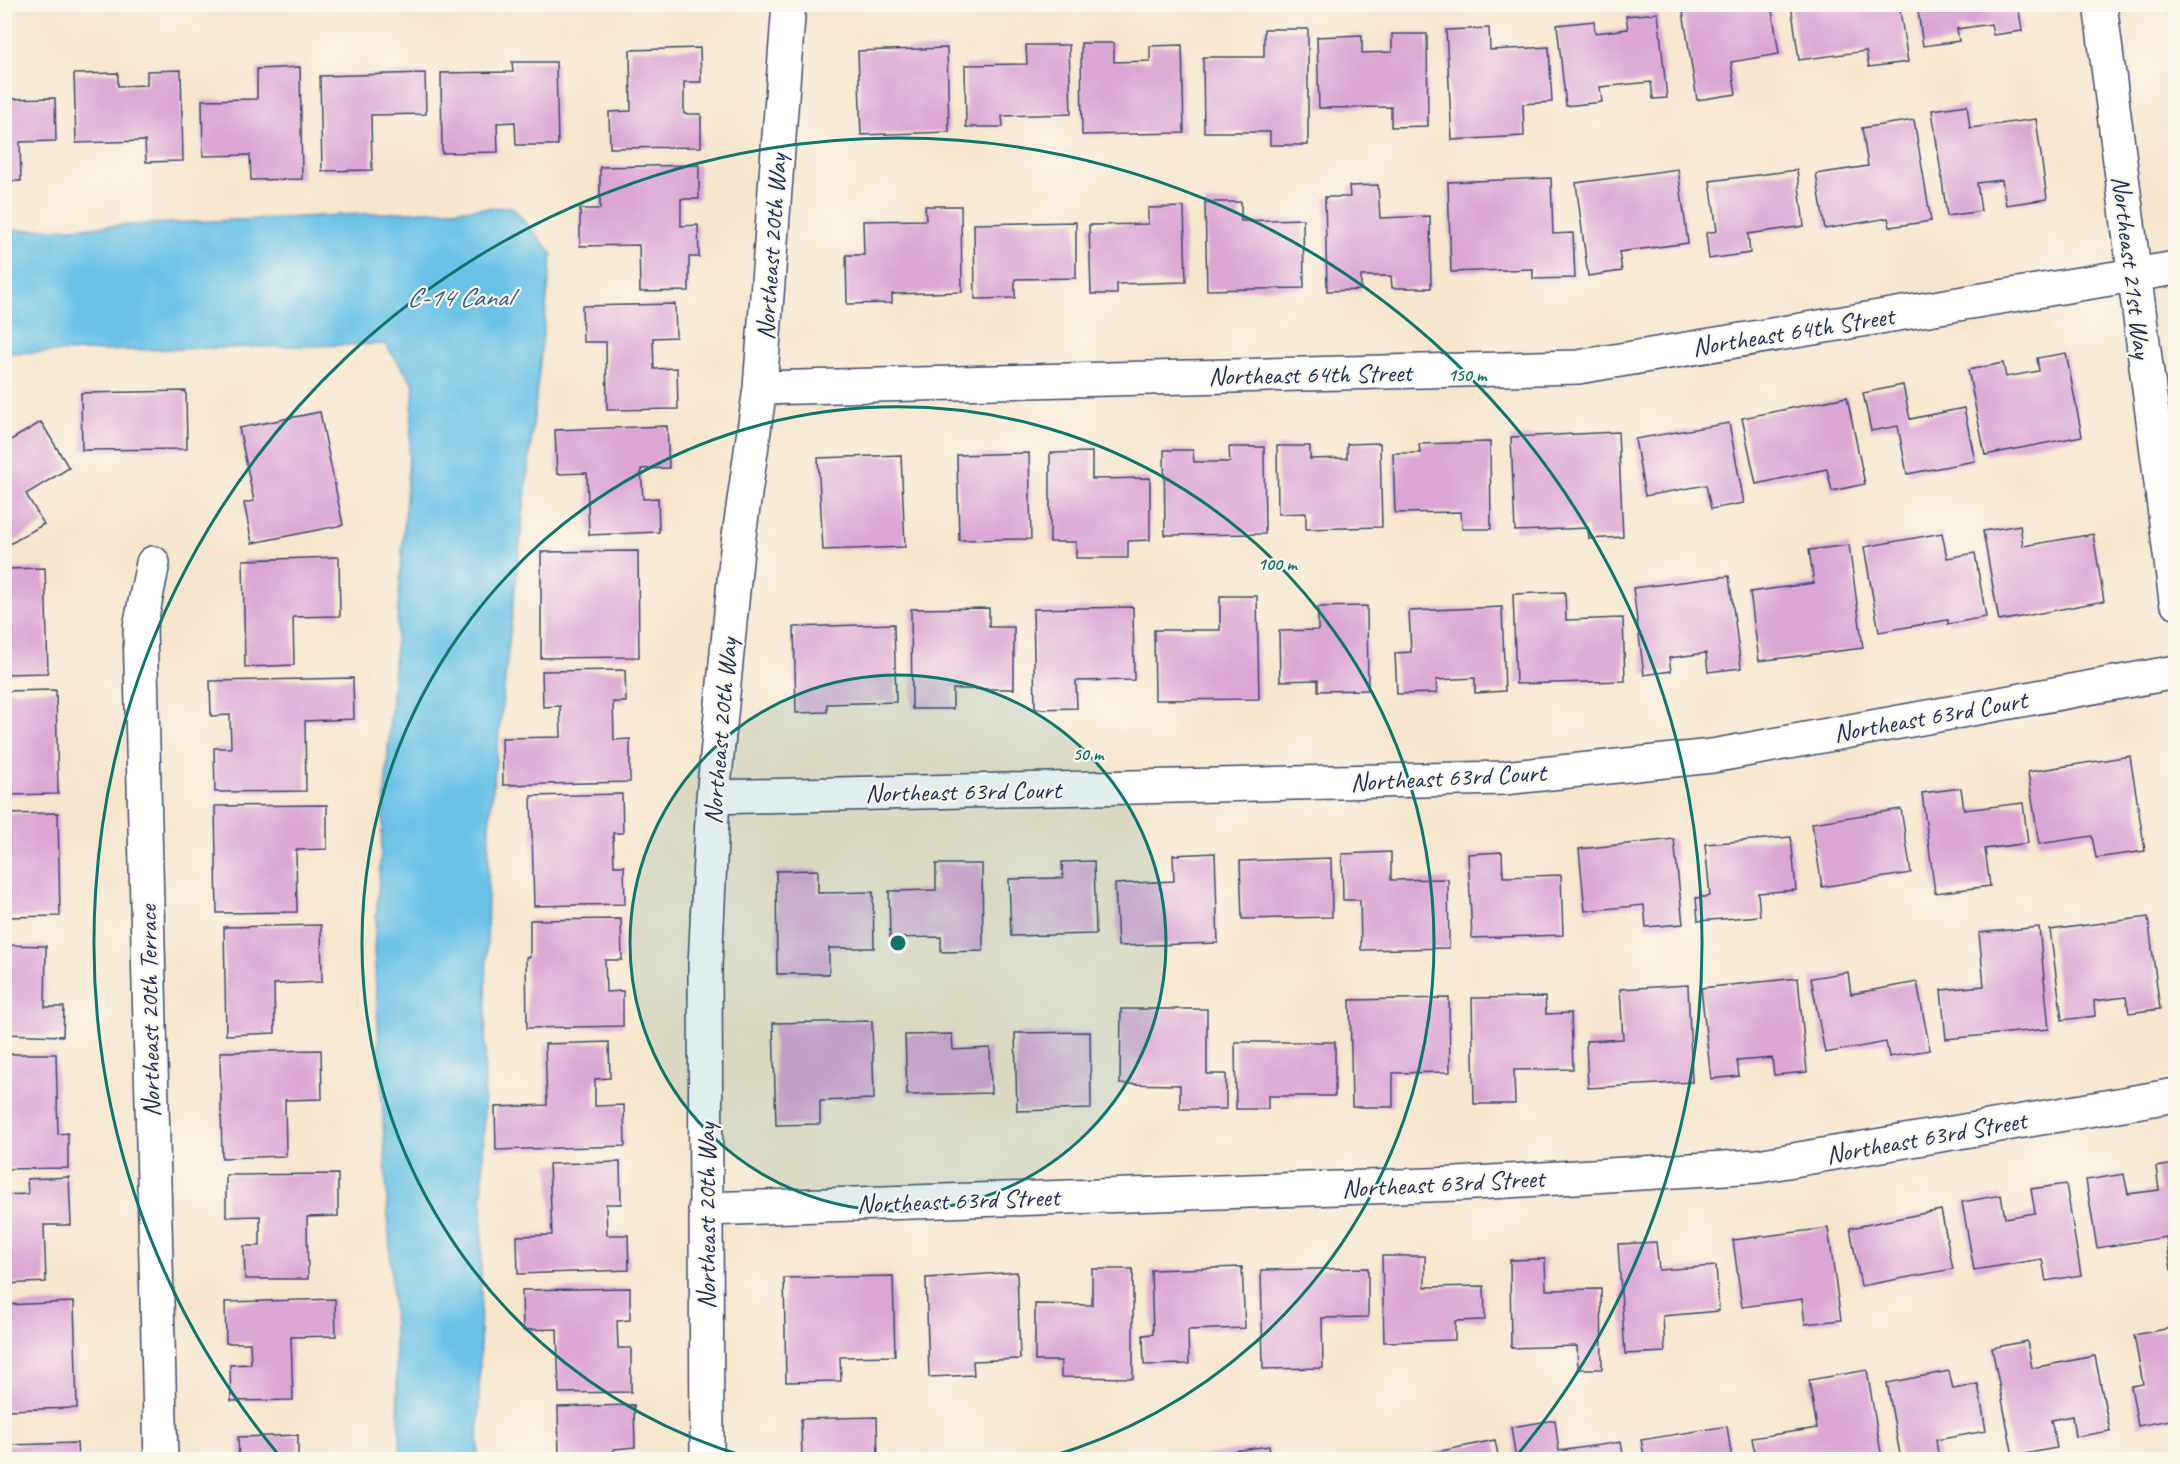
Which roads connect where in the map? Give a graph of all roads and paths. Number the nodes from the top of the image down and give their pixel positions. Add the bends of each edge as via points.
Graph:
1 (789, 4) edge
2 (2100, 4) edge
3 (2175, 268) edge
4 (2133, 275) junction
5 (760, 388) junction
6 (153, 563) dead end
7 (2175, 601) edge
8 (2175, 672) edge
9 (713, 796) junction
10 (2175, 1095) edge
11 (705, 1209) junction
12 (161, 1460) edge
13 (707, 1460) edge

1 - 5 street, Northeast 20th Way
2 - 4 street, Northeast 21st Way
3 - 4 street, Northeast 64th Street
4 - 5 street, Northeast 64th Street via 1578,367
4 - 7 street, Northeast 21st Way
5 - 9 street, Northeast 20th Way via 737,550
6 - 12 street, Northeast 20th Terrace via 140,627
8 - 9 street, Northeast 63rd Court via 1712,756 1504,778
9 - 11 street, Northeast 20th Way via 705,966
10 - 11 street, Northeast 63rd Street via 1758,1166 1457,1184
11 - 13 street, Northeast 20th Way

